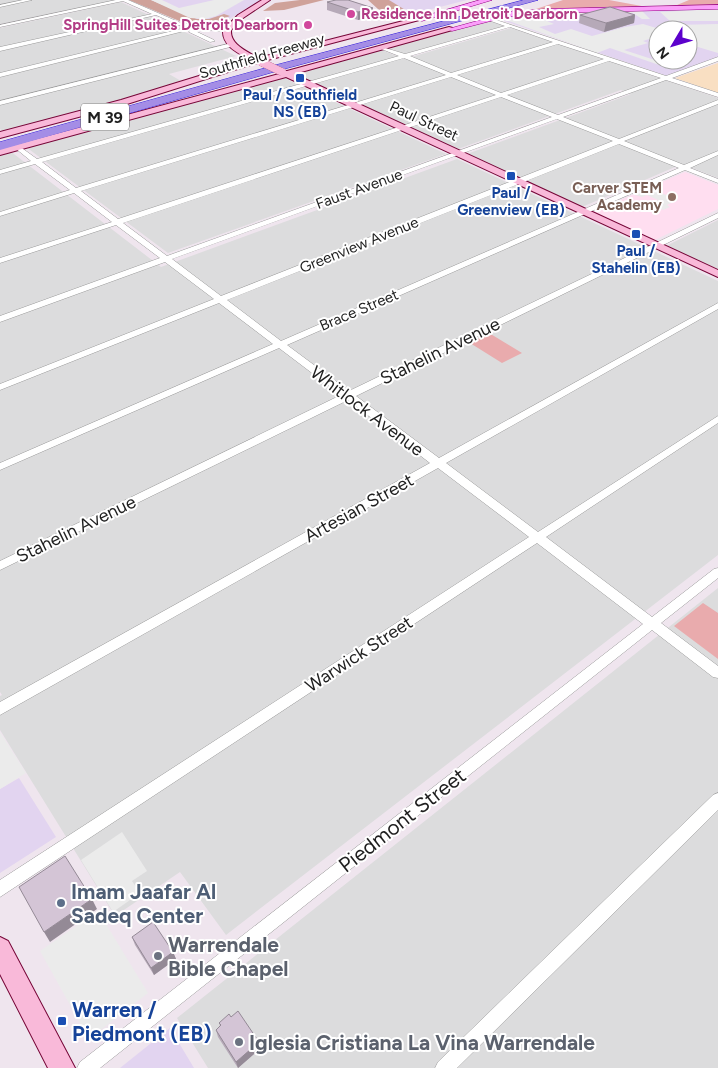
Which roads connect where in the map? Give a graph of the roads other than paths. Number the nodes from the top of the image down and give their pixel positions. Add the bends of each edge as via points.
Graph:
1 (30, 0) edge
2 (124, 0) edge
3 (267, 0) edge
4 (486, 0) edge
5 (520, 0) edge
6 (534, 0) edge
7 (688, 0) edge
8 (615, 1) edge
9 (550, 2) dead end
10 (0, 6) edge
11 (718, 7) edge
12 (156, 14) junction
13 (506, 15) junction
14 (419, 19) junction
15 (490, 19) junction
16 (0, 26) edge
17 (510, 26) junction
18 (192, 29) junction
19 (452, 29) junction
20 (226, 30) junction
21 (212, 41) dead end
22 (358, 41) junction
23 (558, 42) junction
24 (232, 45) junction
25 (381, 47) junction
26 (0, 49) edge
27 (346, 49) junction
28 (404, 56) junction
29 (609, 59) junction
30 (718, 59) edge
31 (260, 61) junction
32 (284, 72) junction
33 (0, 75) edge
34 (450, 75) junction
35 (666, 78) junction
36 (308, 84) junction
37 (500, 95) junction
38 (718, 95) edge
39 (718, 102) edge
40 (0, 103) edge
41 (353, 105) junction
42 (557, 117) junction
43 (402, 128) junction
44 (0, 137) edge
45 (619, 142) junction
46 (0, 147) edge
47 (17, 148) junction
48 (0, 152) edge
49 (718, 153) edge
50 (458, 154) junction
51 (35, 162) junction
52 (684, 168) junction
53 (0, 172) edge
54 (718, 181) edge
55 (518, 182) junction
56 (75, 191) junction
57 (583, 211) junction
58 (0, 214) edge
59 (718, 216) edge
60 (116, 222) junction
61 (656, 246) junction
62 (165, 260) junction
63 (0, 261) edge
64 (718, 274) edge
65 (220, 301) junction
66 (718, 306) edge
67 (0, 319) edge
68 (279, 345) junction
69 (0, 387) edge
70 (346, 396) junction
71 (718, 419) edge
72 (437, 464) junction
73 (0, 467) edge
74 (536, 538) junction
75 (0, 566) edge
76 (718, 572) edge
77 (652, 624) junction
78 (718, 673) edge
79 (0, 709) edge
80 (718, 800) edge
81 (0, 889) edge
82 (0, 949) edge
83 (62, 1068) edge
84 (86, 1068) edge
85 (444, 1068) edge

1 - 10 street
2 - 12 street
2 - 16 street
3 - 20 main road via 236,19
4 - 14 main road
5 - 22 highway, Southfield Freeway / M 39
6 - 27 highway, Southfield Freeway / M 39
7 - 8 main road via 656,7
9 - 13 main road
11 - 13 main road via 546,10
12 - 18 street
12 - 26 street
13 - 15 main road
14 - 22 highway
14 - 31 main road
15 - 17 street
15 - 19 main road
17 - 23 street
17 - 28 street
18 - 20 street
18 - 21 street
18 - 33 street
19 - 25 main road
19 - 27 highway
20 - 24 main road via 226,38
22 - 44 highway, Southfield Freeway / M 39 via 70,122
23 - 29 street
23 - 34 street
24 - 31 main road, Paul Street
24 - 40 street
25 - 28 street
25 - 32 main road
27 - 46 highway, Southfield Freeway / M 39
28 - 34 street
28 - 36 street
29 - 35 street
29 - 37 street
30 - 35 street, Faust Avenue
31 - 32 main road, Paul Street, bridge
31 - 44 main road
32 - 36 main road, Paul Street
32 - 47 main road
34 - 37 street
34 - 41 street
35 - 38 street
35 - 42 street, Faust Avenue
36 - 41 main road, Paul Street
36 - 51 street
37 - 42 street
37 - 43 street
39 - 45 street, Greenview Avenue
41 - 43 main road, Paul Street
41 - 56 street
42 - 45 street
42 - 50 street, Faust Avenue
43 - 50 main road, Paul Street
43 - 60 street
45 - 52 street
45 - 55 street, Greenview Avenue
47 - 48 main road
47 - 51 street, Whitlock Avenue
49 - 52 street, Brace Street
50 - 55 main road, Paul Street
50 - 62 street, Faust Avenue
51 - 53 street
51 - 56 street, Whitlock Avenue
52 - 54 street
52 - 57 street, Brace Street
55 - 57 main road, Paul Street
55 - 65 street, Greenview Avenue
56 - 58 street
56 - 60 street, Whitlock Avenue
57 - 61 main road, Paul Street
57 - 68 street, Brace Street
59 - 61 street, Stahelin Avenue
60 - 62 street, Whitlock Avenue
60 - 63 street
61 - 64 main road, Paul Street
61 - 70 street, Stahelin Avenue
62 - 65 street, Whitlock Avenue
62 - 67 street, Faust Avenue
65 - 68 street, Whitlock Avenue
65 - 69 street, Greenview Avenue
66 - 72 street, Artesian Street
68 - 70 street, Whitlock Avenue
68 - 73 street, Brace Street
70 - 72 street, Whitlock Avenue
70 - 75 street, Stahelin Avenue
71 - 74 street, Warwick Street
72 - 74 street, Whitlock Avenue
72 - 79 street, Artesian Street
74 - 77 street, Whitlock Avenue
74 - 81 street, Warwick Street
76 - 77 street, Piedmont Street
77 - 78 street, Whitlock Avenue
77 - 84 street, Piedmont Street
80 - 85 street
82 - 83 main road

